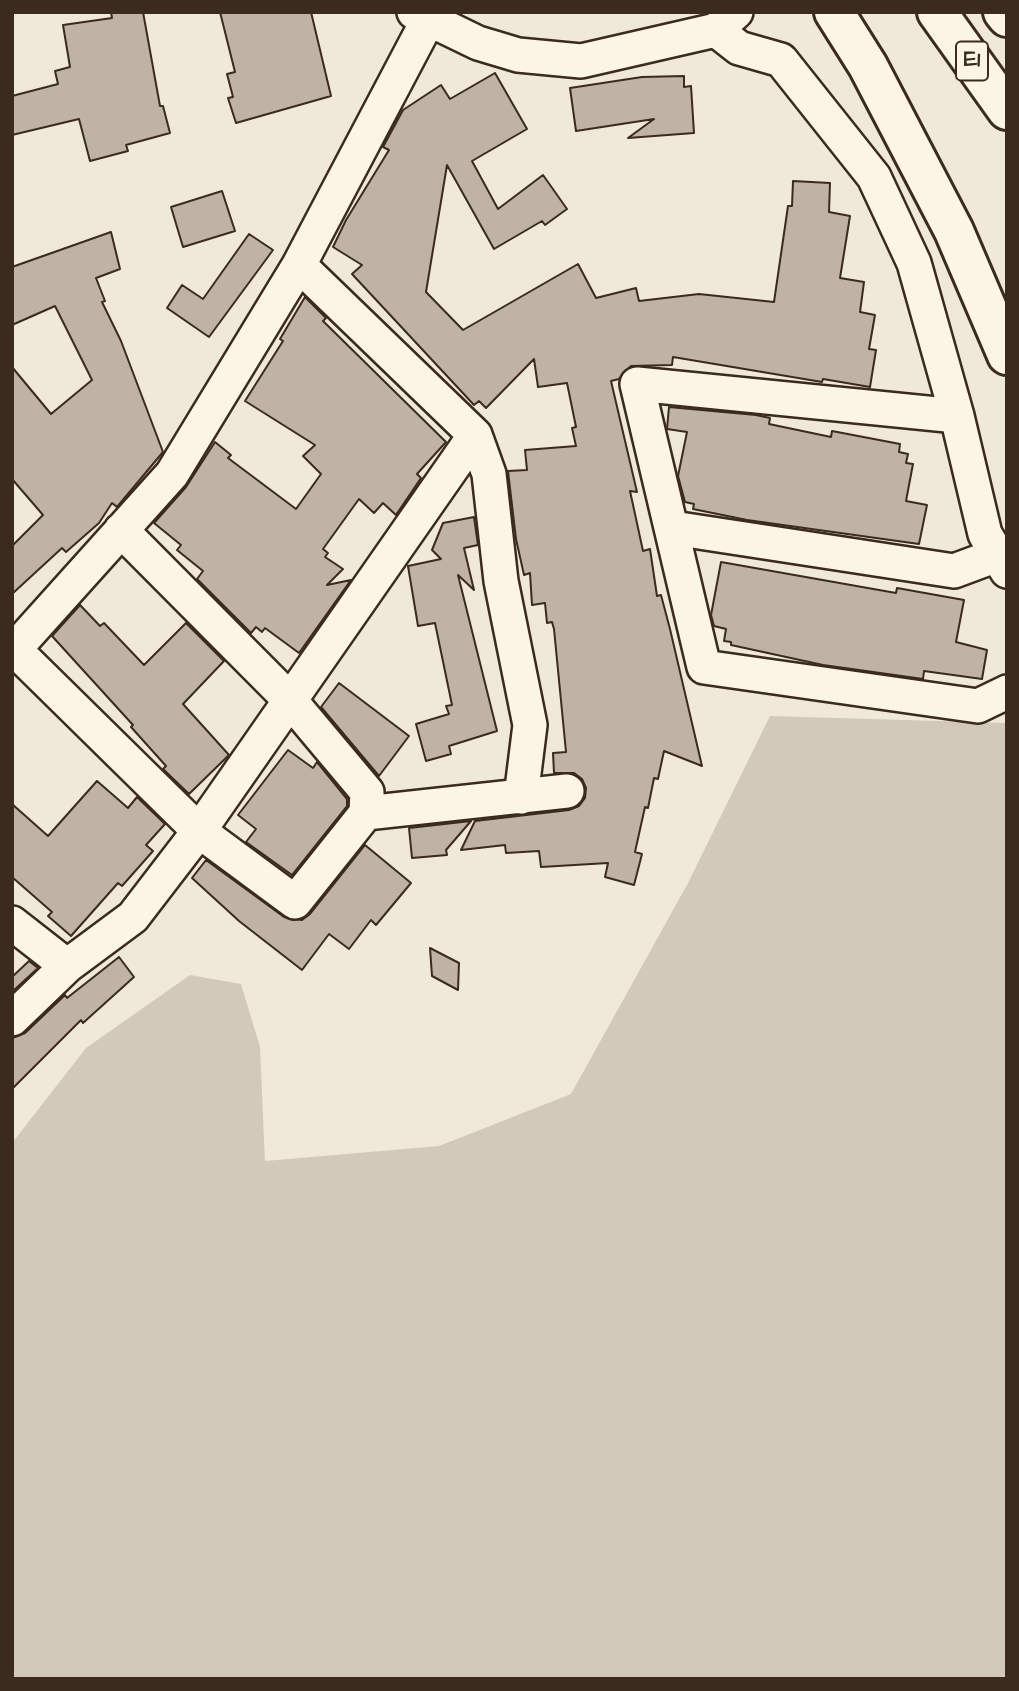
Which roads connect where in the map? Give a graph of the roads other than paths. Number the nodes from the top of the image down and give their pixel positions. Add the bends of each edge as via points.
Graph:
1 (834, 12) edge
2 (937, 12) edge
3 (1003, 12) edge
4 (421, 16) edge
5 (1007, 17) edge
6 (726, 21) edge
7 (1007, 110) edge
8 (299, 265) junction
9 (1007, 355) edge
10 (957, 416) junction
11 (475, 435) junction
12 (673, 528) junction
13 (121, 530) junction
14 (1002, 563) edge
15 (13, 650) edge
16 (1007, 692) edge
17 (289, 699) junction
18 (567, 791) dead end
19 (521, 797) junction
20 (366, 813) junction
21 (199, 831) junction
22 (12, 923) edge
23 (67, 966) junction
24 (12, 1019) edge

1 - 9 highway via 868,66 954,231
2 - 7 highway, E1
3 - 5 highway, E1
4 - 6 street via 478,43 518,55 581,61
4 - 8 street
6 - 10 street via 739,48 781,60 874,177 914,263
8 - 11 street
8 - 13 street via 172,474
10 - 12 street via 637,384
10 - 14 street via 985,534
11 - 17 street
11 - 19 street via 489,474 501,581 530,725
12 - 14 street via 954,571
12 - 16 street via 704,667 978,706
13 - 15 street
13 - 17 street
15 - 21 street
17 - 20 street via 367,792
17 - 21 street
18 - 19 street
19 - 20 street
20 - 21 street via 295,902
21 - 23 street via 133,917
22 - 23 street
23 - 24 street

